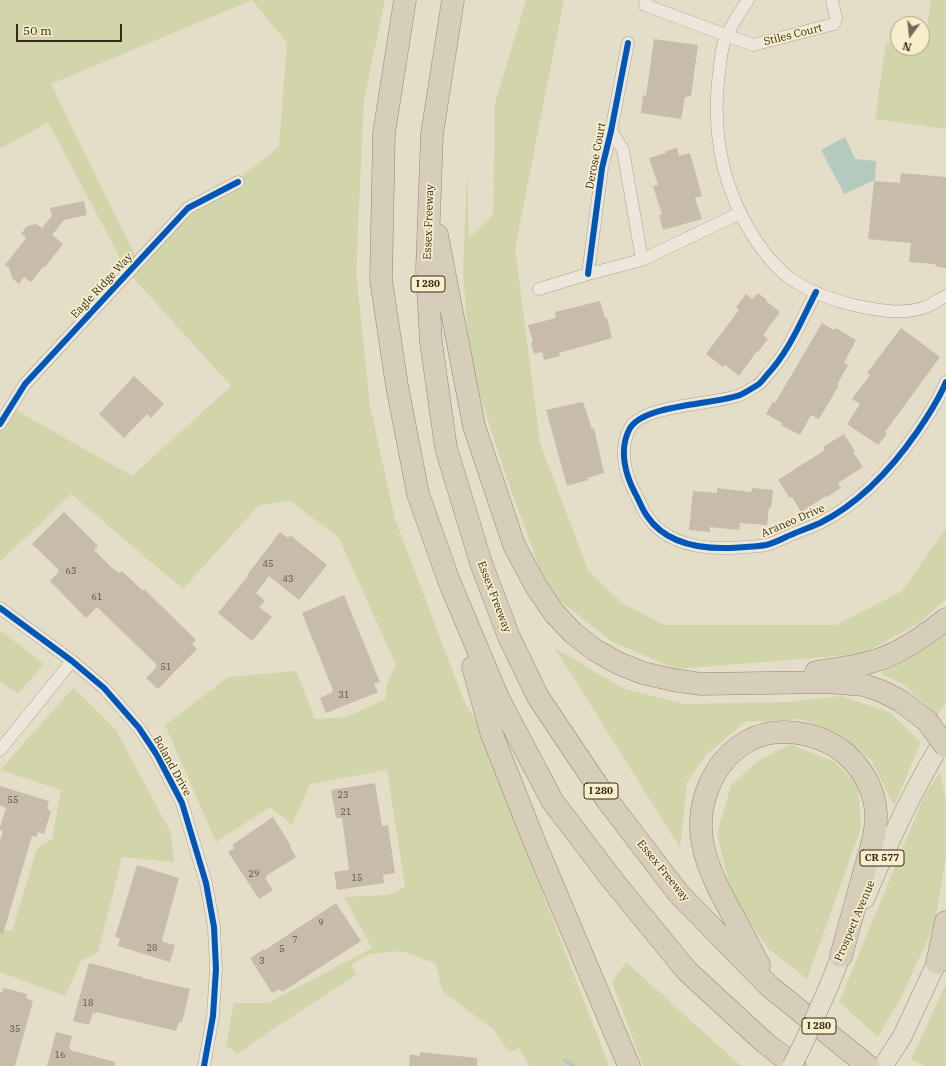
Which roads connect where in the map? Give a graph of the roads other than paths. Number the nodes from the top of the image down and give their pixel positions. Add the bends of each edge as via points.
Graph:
1 (405, 0) edge
2 (453, 0) edge
3 (646, 0) edge
4 (748, 0) edge
5 (832, 0) edge
6 (728, 36) junction
7 (628, 43) dead end
8 (611, 131) junction
9 (238, 182) dead end
10 (430, 199) junction
11 (740, 213) junction
12 (642, 260) junction
13 (588, 274) junction
14 (539, 289) dead end
15 (816, 292) junction
16 (946, 298) edge
17 (946, 382) edge
18 (0, 424) edge
19 (449, 581) junction
20 (0, 608) edge
21 (946, 619) edge
22 (72, 661) junction
23 (751, 683) junction
24 (946, 736) edge
25 (946, 747) edge
26 (0, 750) edge
27 (946, 922) edge
28 (946, 942) edge
29 (840, 956) junction
30 (937, 963) junction
31 (770, 986) junction
32 (204, 1066) edge
33 (629, 1066) edge
34 (792, 1066) edge
35 (795, 1066) edge
36 (868, 1066) edge
37 (883, 1066) edge

1 - 19 highway via 384,133 381,280 397,386 418,494
2 - 10 highway, Essex Freeway / I 280 via 432,134
3 - 6 street via 645,5
4 - 6 street
5 - 6 street, Stiles Court via 836,18 834,24 753,45
6 - 11 street via 724,42 720,64 716,102 717,137 722,165
7 - 8 street, Derose Court
8 - 12 street, Derose Court via 623,150
8 - 13 street, Derose Court via 602,168
9 - 18 street, Eagle Ridge Way via 188,208 25,384
10 - 23 highway via 474,426 514,545 536,588 573,633 618,663 643,673 673,680 701,684
10 - 31 highway, Essex Freeway / I 280 via 427,269 431,342 446,448 481,563 509,637 538,697 607,800 680,894
11 - 12 street
11 - 15 street via 757,245 771,262 788,277
12 - 13 street
13 - 14 street
15 - 16 street via 836,300 877,310 902,312
15 - 17 street, Araneo Drive via 787,350 757,386 739,395 678,406 645,416 635,421 629,429 623,455 629,482 647,516 661,532 690,545 739,548 767,545 821,522 852,503 876,483 902,454 926,419
19 - 33 highway via 491,732
19 - 35 highway via 499,700 553,802 687,972 764,1042
20 - 22 street, Boland Drive
21 - 23 highway via 929,633 875,661
22 - 26 street
22 - 32 street, Boland Drive via 104,688 139,728 157,755 182,804 206,883 214,927 216,969 213,1016
23 - 25 highway, bridge via 827,682 864,685 901,701 927,721
24 - 29 main road, Prospect Avenue / CR 577 via 927,766 889,842
27 - 30 highway
28 - 30 main road
29 - 31 highway via 874,834 876,813 873,794 866,778 845,753 813,736 775,733 746,742 734,751 714,776 707,790 701,824 703,844 714,881
29 - 34 main road, Prospect Avenue / CR 577, bridge
30 - 37 main road via 902,1037
31 - 36 highway, Essex Freeway / I 280

